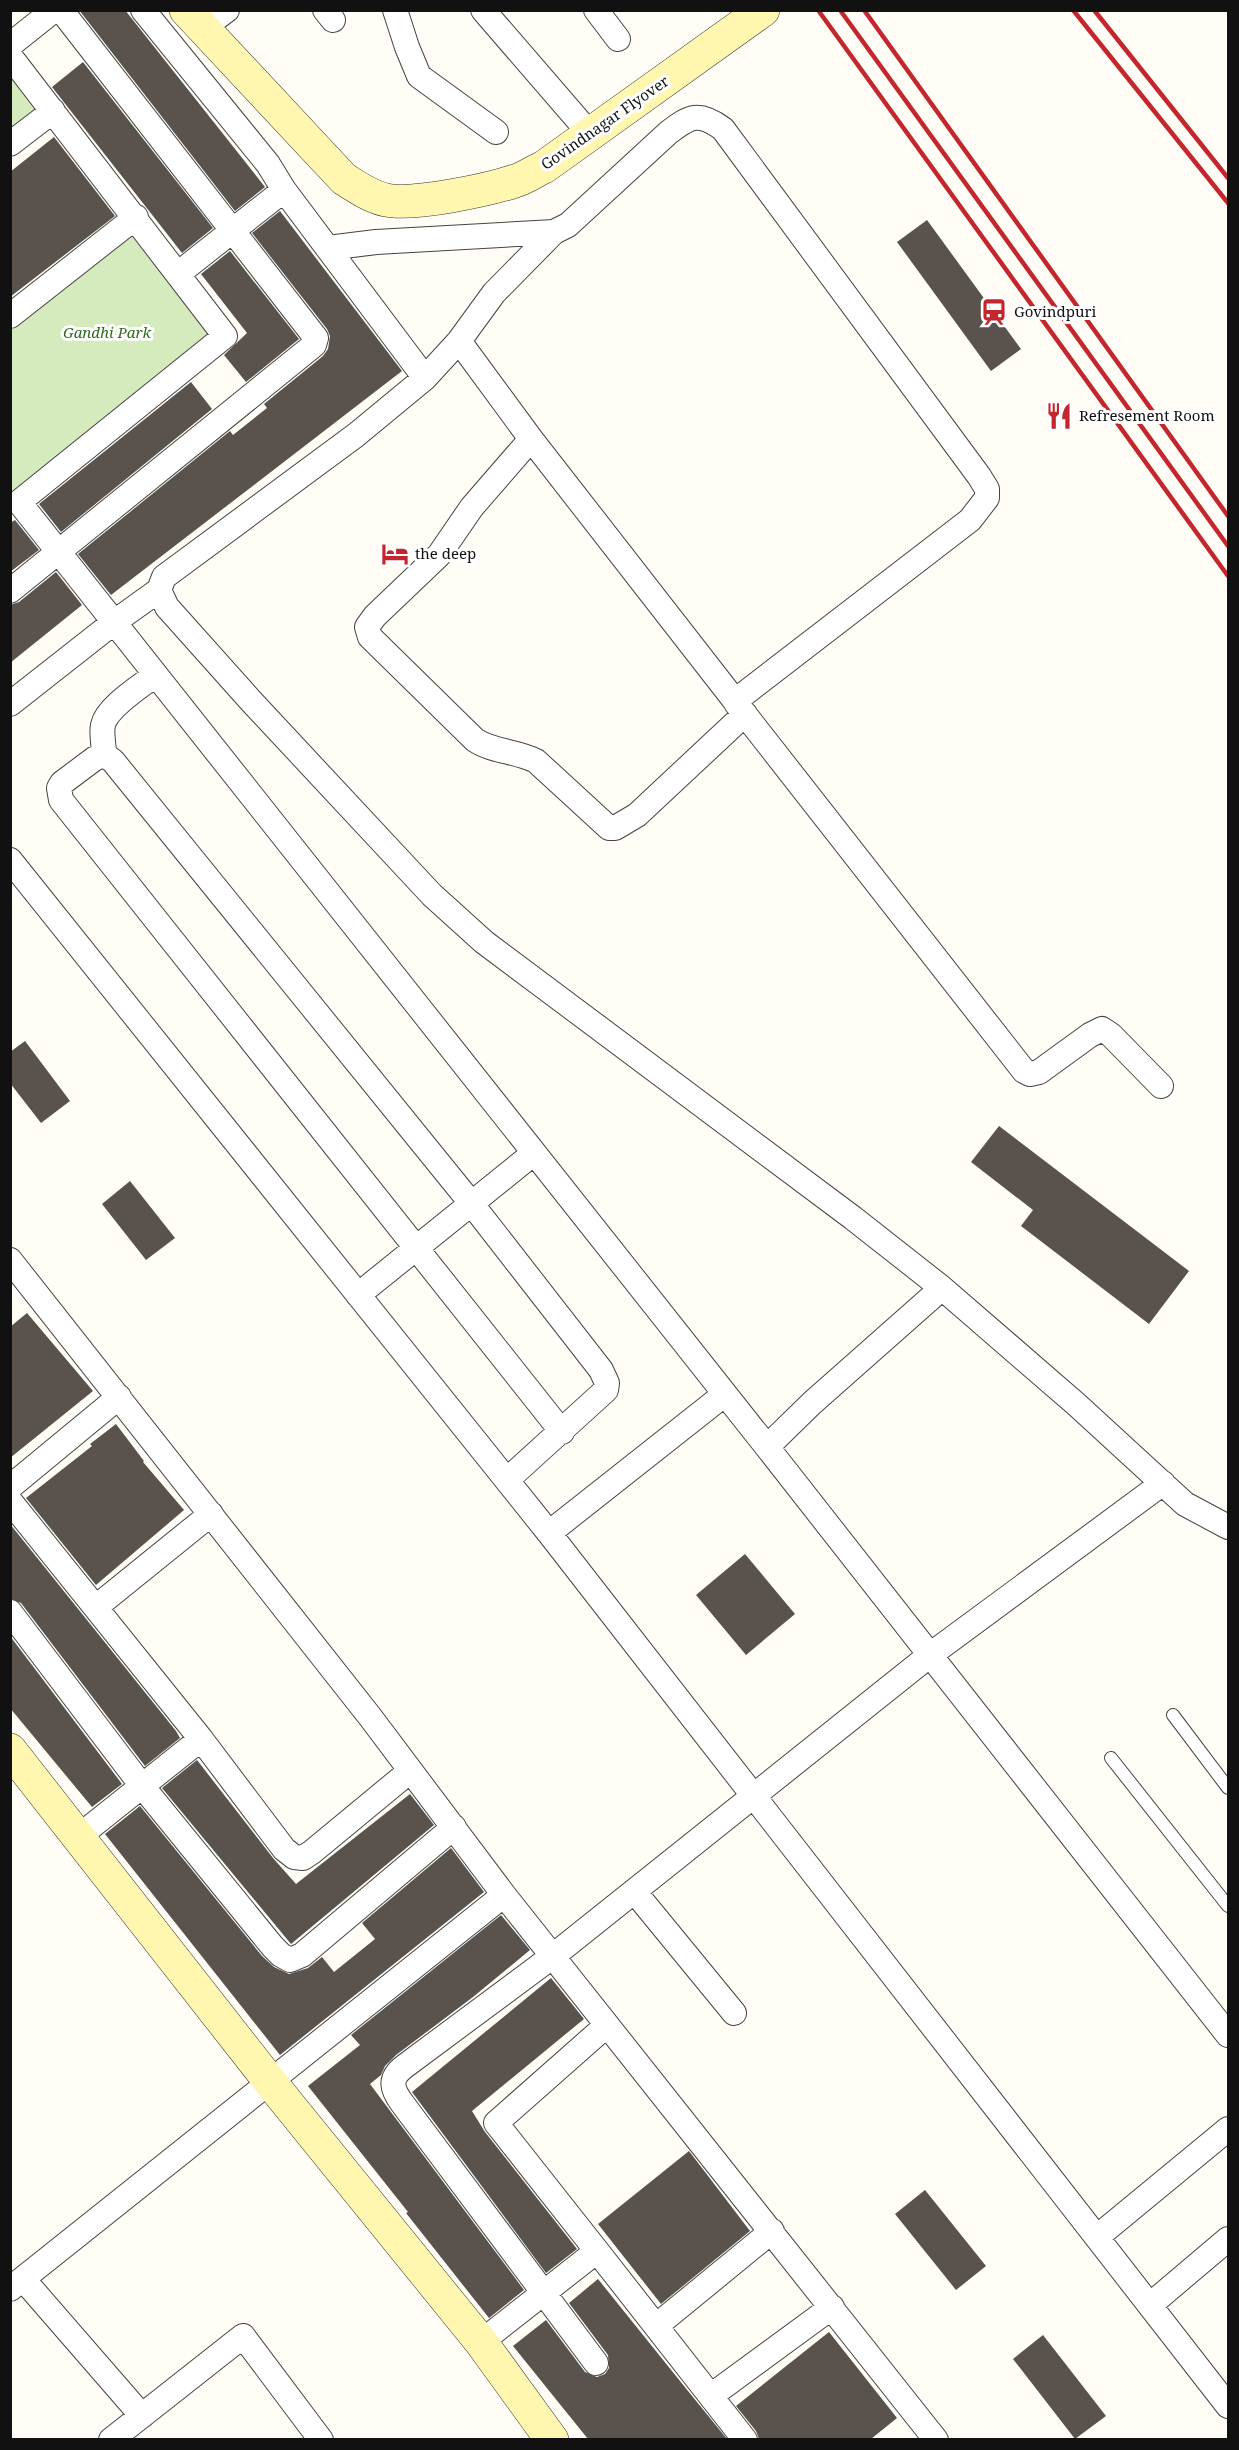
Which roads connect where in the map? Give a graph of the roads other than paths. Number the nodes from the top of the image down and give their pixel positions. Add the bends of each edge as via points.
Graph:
1 (54, 10) edge
2 (61, 10) edge
3 (143, 10) edge
4 (395, 10) edge
5 (483, 10) edge
6 (596, 10) edge
7 (763, 10) edge
8 (205, 16) edge
9 (618, 39) dead end
10 (10, 45) edge
11 (10, 56) edge
12 (53, 111) junction
13 (496, 132) dead end
14 (591, 135) junction
15 (10, 144) edge
16 (284, 190) junction
17 (136, 217) junction
18 (233, 231) junction
19 (554, 232) junction
20 (328, 248) junction
21 (179, 273) junction
22 (10, 316) edge
23 (459, 341) junction
24 (425, 378) junction
25 (531, 439) junction
26 (15, 505) edge
27 (59, 554) junction
28 (159, 590) junction
29 (10, 591) edge
30 (113, 623) junction
31 (155, 675) junction
32 (10, 704) edge
33 (740, 708) junction
34 (104, 754) junction
35 (10, 860) edge
36 (1161, 1086) dead end
37 (534, 1153) junction
38 (471, 1203) junction
39 (414, 1247) junction
40 (10, 1260) edge
41 (18, 1286) edge
42 (942, 1288) junction
43 (358, 1294) junction
44 (725, 1394) junction
45 (119, 1397) junction
46 (562, 1432) junction
47 (767, 1447) junction
48 (508, 1479) junction
49 (1162, 1483) junction
50 (10, 1487) edge
51 (10, 1500) edge
52 (211, 1514) junction
53 (1228, 1527) edge
54 (549, 1533) junction
55 (96, 1607) junction
56 (10, 1612) edge
57 (930, 1655) junction
58 (1173, 1715) dead end
59 (201, 1739) junction
60 (10, 1750) edge
61 (1111, 1758) dead end
62 (410, 1771) junction
63 (1226, 1780) edge
64 (142, 1785) junction
65 (753, 1795) junction
66 (454, 1827) junction
67 (78, 1837) junction
68 (634, 1892) junction
69 (504, 1895) junction
70 (1228, 1906) edge
71 (553, 1956) junction
72 (734, 2013) dead end
73 (607, 2025) junction
74 (1228, 2036) edge
75 (271, 2083) junction
76 (1228, 2129) edge
77 (772, 2231) junction
78 (1097, 2237) junction
79 (1228, 2239) edge
80 (597, 2251) junction
81 (17, 2284) edge
82 (544, 2294) junction
83 (1150, 2305) junction
84 (832, 2307) junction
85 (656, 2326) junction
86 (481, 2342) junction
87 (596, 2363) dead end
88 (712, 2395) junction
89 (1228, 2406) edge
90 (142, 2415) junction
91 (111, 2439) edge
92 (321, 2439) edge
93 (552, 2439) edge
94 (745, 2439) edge
95 (936, 2439) edge

1 - 10 street
2 - 18 street
3 - 16 street via 268,164
4 - 13 street via 419,76
5 - 14 street
6 - 9 street
7 - 14 street, Govindnagar Flyover
8 - 14 street, Govindnagar Flyover via 344,179 378,197 406,202 494,187 544,167
11 - 12 street
12 - 15 street
12 - 17 street
16 - 18 street
16 - 20 street
17 - 21 street
17 - 22 street
18 - 21 street
18 - 27 street via 310,327 316,341
19 - 20 street
19 - 23 street via 494,293
19 - 33 street via 568,225 681,123 696,116 710,119 723,129 987,489 987,498 970,520
20 - 24 street
21 - 26 street via 225,336
23 - 24 street
23 - 25 street
24 - 28 street via 356,435 172,570
25 - 33 street
25 - 33 street via 466,514 439,555 375,616 367,627 370,637 475,740 536,760 609,828 637,815
26 - 27 street
27 - 29 street
27 - 30 street
28 - 30 street
28 - 42 street via 167,607 251,700 432,894 484,942
30 - 31 street
30 - 32 street
31 - 34 street via 106,718
31 - 37 street
33 - 36 street via 1024,1071 1039,1072 1102,1029
34 - 38 street
34 - 39 street via 62,783 62,800
35 - 43 street
37 - 38 street
37 - 44 street
38 - 39 street
38 - 46 street via 605,1376 606,1390
39 - 43 street
39 - 46 street
40 - 41 street
41 - 45 street
42 - 47 street
42 - 49 street
43 - 48 street
44 - 47 street
44 - 54 street
45 - 50 street
45 - 52 street
46 - 48 street
47 - 57 street
48 - 54 street
49 - 53 street via 1185,1504
49 - 57 street
51 - 55 street
52 - 55 street
52 - 62 street
54 - 65 street
55 - 59 street
56 - 64 street
57 - 65 street
57 - 74 street
58 - 63 lane
59 - 62 street via 294,1857 303,1858
59 - 64 street
60 - 67 street
61 - 70 lane
62 - 66 street
64 - 66 street via 273,1947 290,1960 302,1955
64 - 67 street
65 - 68 street
65 - 78 street
66 - 69 street
67 - 75 street
68 - 71 street
68 - 72 street
69 - 71 street
69 - 75 street
71 - 73 street
71 - 82 street via 398,2071 392,2083 402,2103
73 - 77 street
73 - 80 street via 496,2122
75 - 81 street
75 - 86 street
76 - 78 street
77 - 84 street
77 - 85 street
78 - 83 street
79 - 83 street
80 - 82 street
80 - 85 street
81 - 90 street
82 - 86 street
82 - 87 street
83 - 89 street
84 - 88 street
84 - 95 street
85 - 88 street
86 - 93 street
88 - 94 street
90 - 91 street
90 - 92 street via 243,2336

